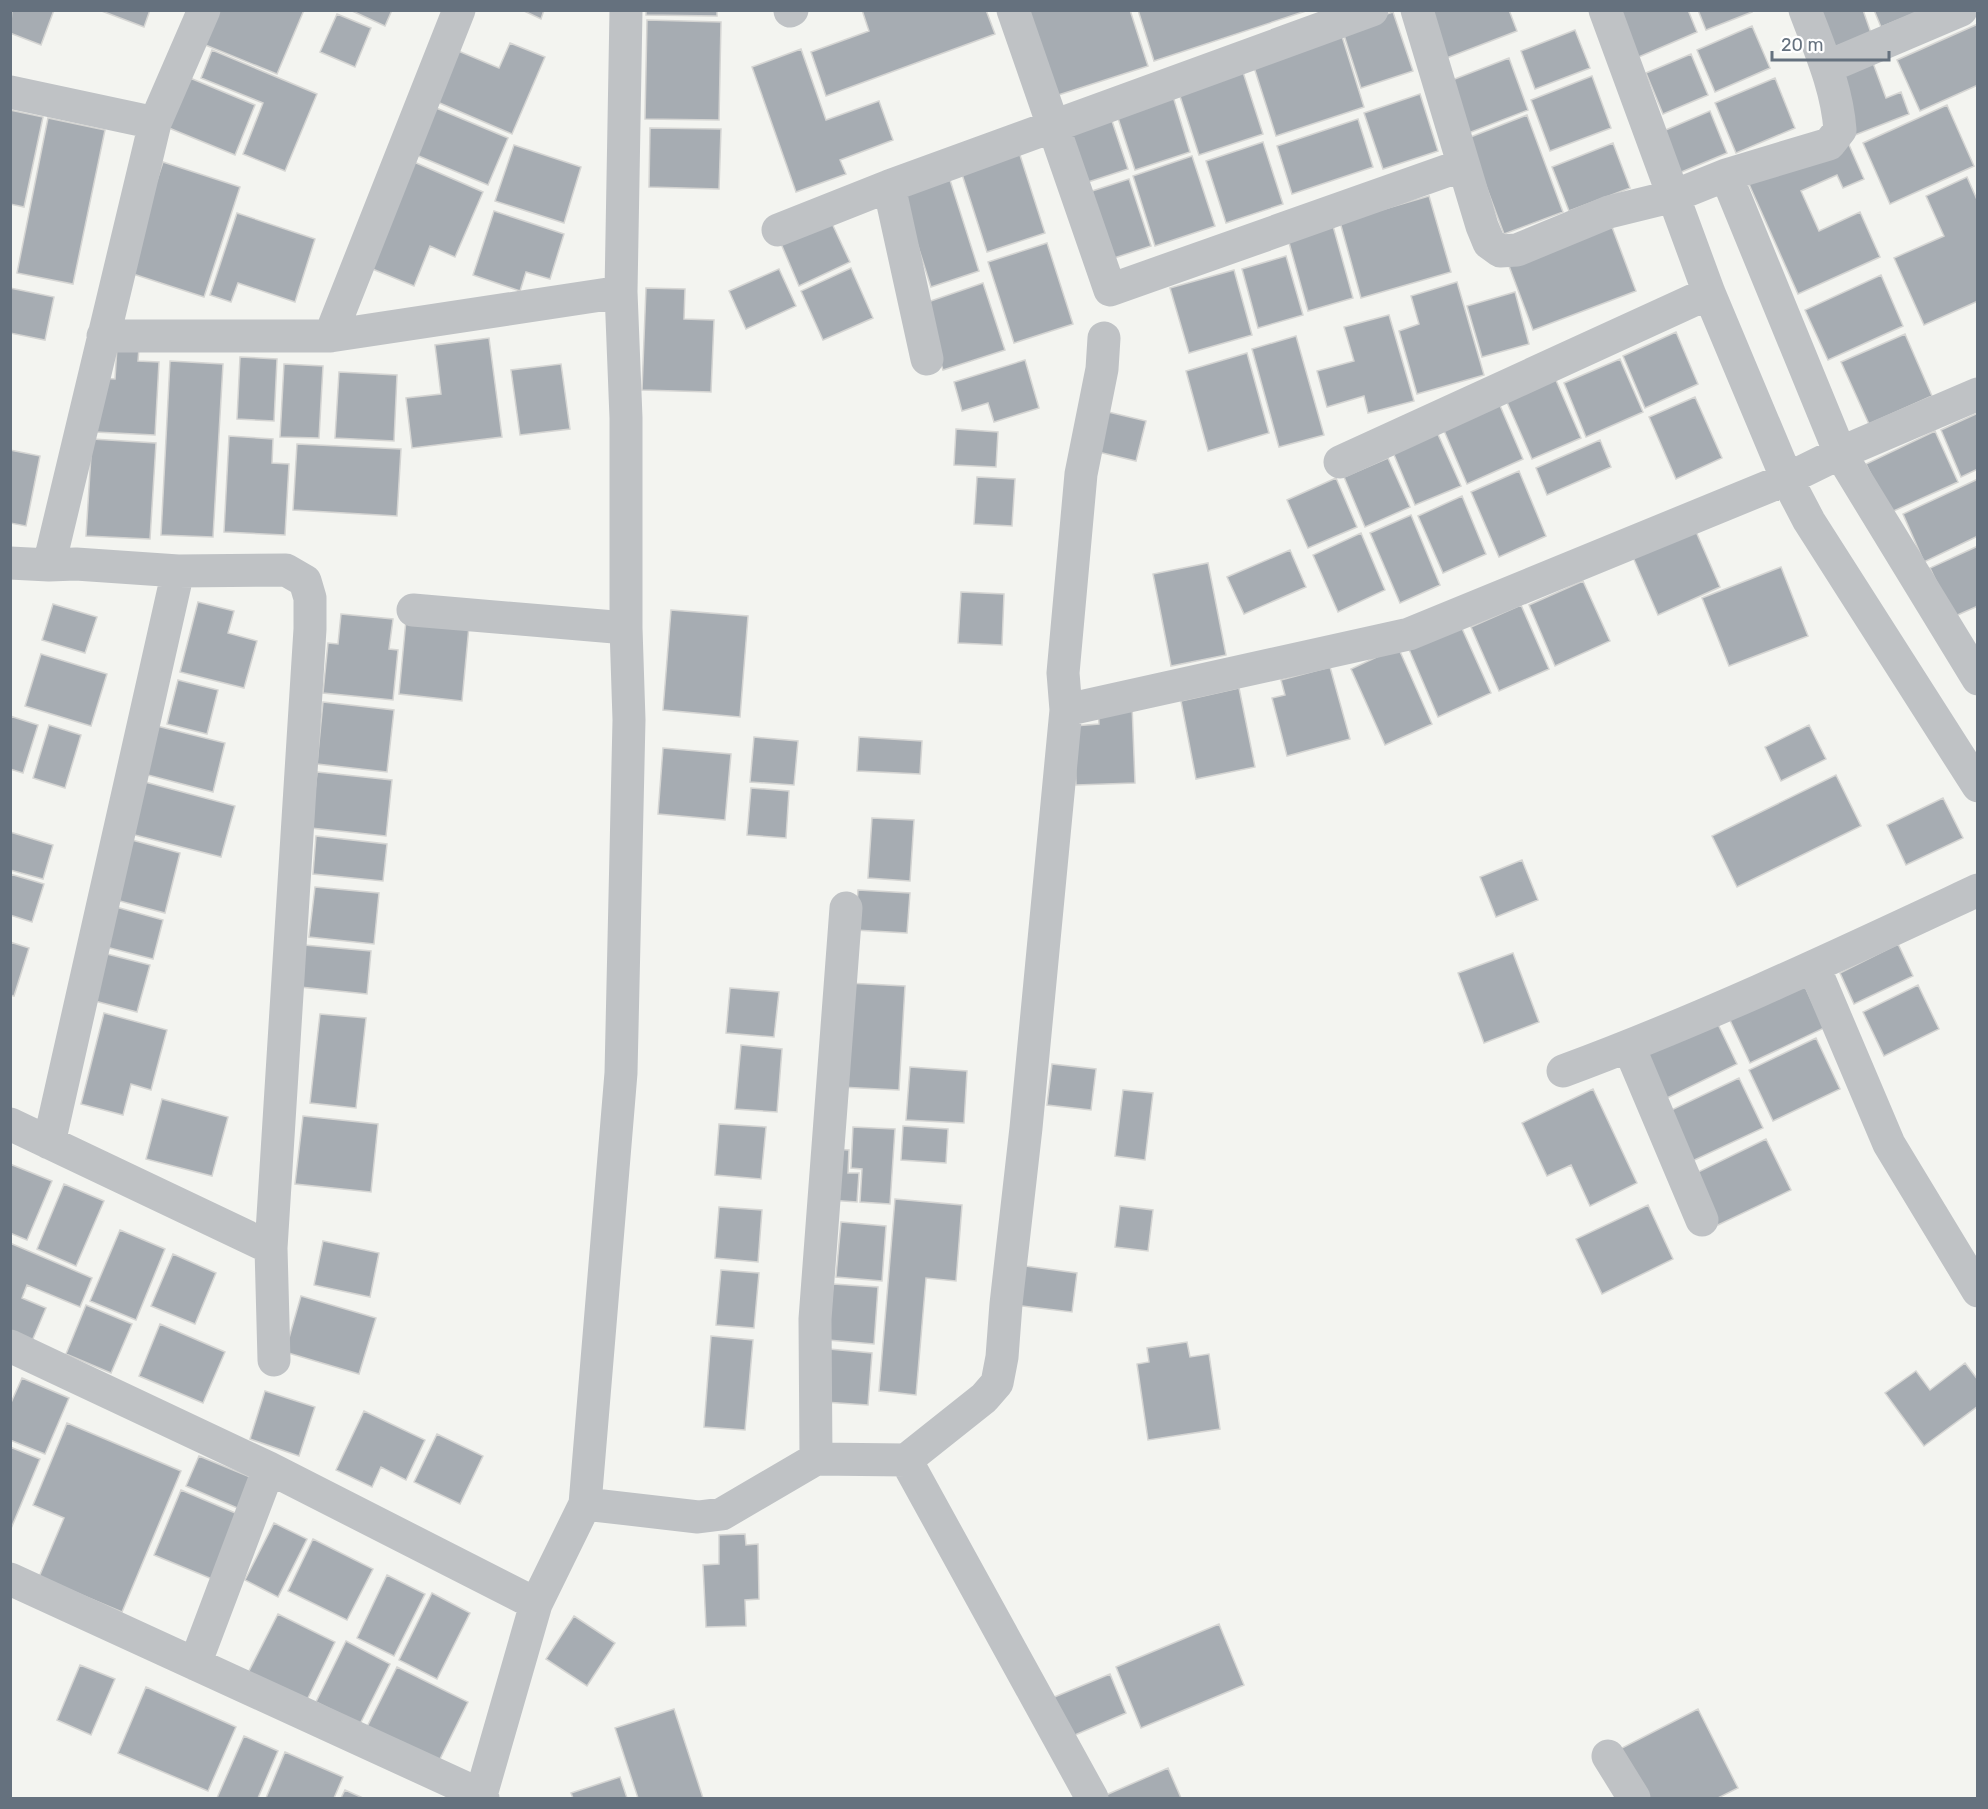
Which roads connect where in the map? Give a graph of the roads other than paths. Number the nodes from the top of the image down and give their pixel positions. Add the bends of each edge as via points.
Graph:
1 (204, 10) edge
2 (459, 10) edge
3 (626, 10) edge
4 (1013, 10) edge
5 (1372, 10) edge
6 (1417, 10) edge
7 (1605, 10) edge
8 (1805, 10) edge
9 (1961, 10) edge
10 (1827, 67) junction
11 (10, 92) edge
12 (155, 123) junction
13 (1053, 127) junction
14 (1463, 165) junction
15 (1726, 175) junction
16 (889, 186) junction
17 (1674, 196) junction
18 (778, 230) dead end
19 (621, 292) junction
20 (1709, 293) junction
21 (103, 336) junction
22 (330, 336) junction
23 (1104, 338) dead end
24 (927, 359) dead end
25 (1977, 394) edge
26 (1840, 453) junction
27 (1340, 462) dead end
28 (1787, 479) junction
29 (10, 563) edge
30 (49, 565) junction
31 (178, 571) junction
32 (413, 610) dead end
33 (626, 628) junction
34 (1977, 679) edge
35 (1066, 710) junction
36 (1977, 786) edge
37 (1977, 890) edge
38 (846, 908) dead end
39 (1814, 967) junction
40 (1629, 1047) junction
41 (1563, 1071) dead end
42 (10, 1124) edge
43 (49, 1143) junction
44 (1702, 1220) dead end
45 (271, 1248) junction
46 (1977, 1292) edge
47 (10, 1346) edge
48 (274, 1360) dead end
49 (816, 1460) junction
50 (906, 1460) junction
51 (269, 1468) junction
52 (585, 1504) junction
53 (10, 1579) edge
54 (536, 1604) junction
55 (195, 1664) junction
56 (1608, 1755) dead end
57 (482, 1797) edge
58 (1092, 1798) edge
59 (1634, 1798) edge

1 - 12 street
2 - 22 street
3 - 19 street
4 - 13 street
5 - 13 street
6 - 14 street
7 - 17 street
8 - 10 street
9 - 10 street
10 - 15 street via 1840,130 1830,144
11 - 12 street
12 - 21 street
13 - 14 street via 1110,290
13 - 16 street
14 - 17 street via 1482,226 1490,243 1500,251 1537,243 1609,212
15 - 17 street
15 - 26 street
16 - 18 street
16 - 24 street
17 - 20 street
19 - 22 street
19 - 33 street via 627,418
20 - 27 street
20 - 28 street
21 - 22 street
21 - 30 street
23 - 35 street via 1081,474 1064,673
25 - 26 street
26 - 28 street
26 - 34 street
28 - 35 street via 1409,634
28 - 36 street via 1809,521
29 - 30 street
30 - 31 street
31 - 43 street
31 - 45 street via 286,570 305,581 310,598
32 - 33 street
33 - 52 street via 629,720 621,1073
35 - 50 street via 997,1383 984,1398
37 - 39 street
38 - 49 street via 815,1319
39 - 40 street
39 - 46 street via 1889,1144
40 - 41 street
40 - 44 street
42 - 43 street
43 - 45 street
45 - 48 street
47 - 51 street
49 - 50 street
49 - 52 street via 723,1514 698,1517
50 - 58 street
51 - 54 street
51 - 55 street
52 - 54 street
53 - 55 street
54 - 57 street
55 - 57 street
56 - 59 street

